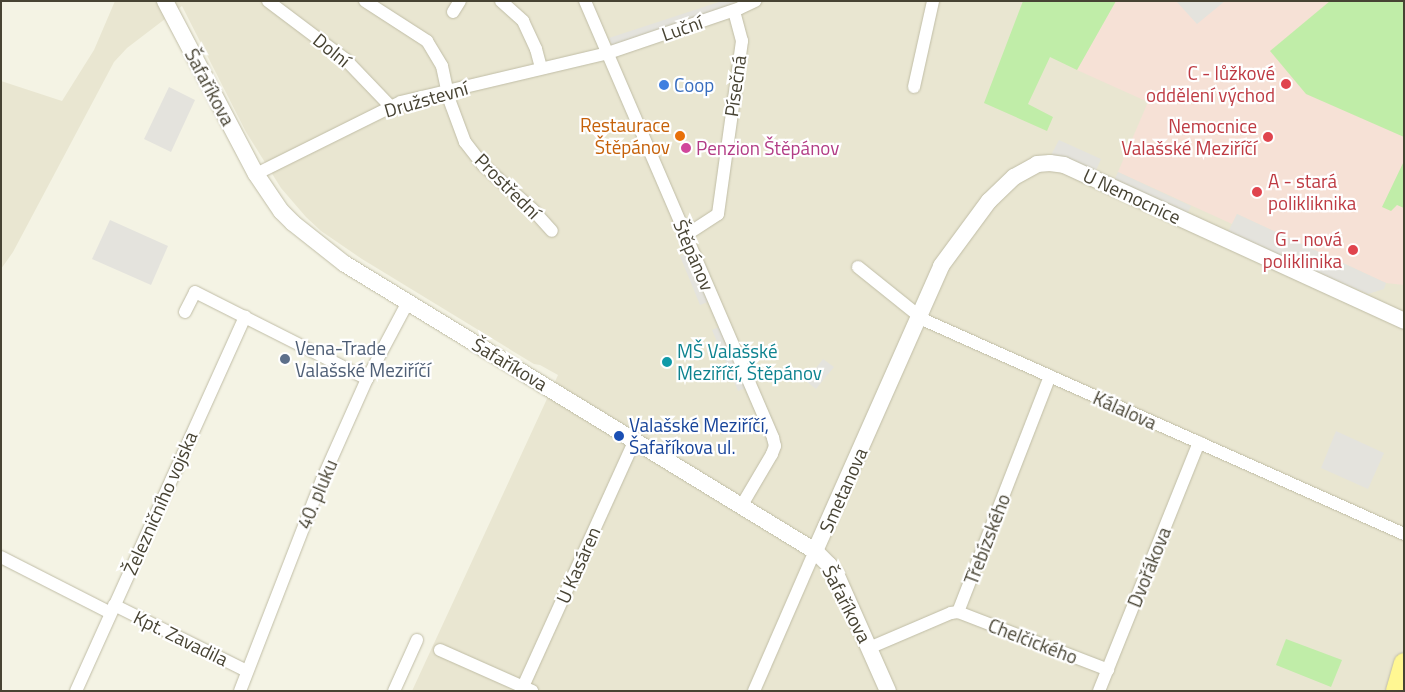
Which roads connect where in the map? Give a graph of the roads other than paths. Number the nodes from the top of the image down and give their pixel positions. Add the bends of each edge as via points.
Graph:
1 (165, 1) edge
2 (268, 1) edge
3 (365, 1) edge
4 (501, 1) edge
5 (585, 1) edge
6 (932, 1) edge
7 (749, 3) edge
8 (734, 10) junction
9 (608, 53) junction
10 (541, 68) junction
11 (914, 87) dead end
12 (447, 90) junction
13 (390, 106) junction
14 (256, 174) junction
15 (552, 231) dead end
16 (686, 235) junction
17 (858, 267) dead end
18 (408, 302) junction
19 (185, 312) dead end
20 (245, 316) junction
21 (918, 316) junction
22 (1404, 321) edge
23 (1050, 376) junction
24 (368, 379) junction
25 (634, 440) junction
26 (1199, 442) junction
27 (742, 505) junction
28 (1404, 534) edge
29 (815, 551) junction
30 (1, 557) edge
31 (113, 609) junction
32 (958, 612) junction
33 (417, 640) dead end
34 (869, 648) junction
35 (440, 650) dead end
36 (1404, 663) edge
37 (1108, 670) junction
38 (247, 671) junction
39 (525, 689) edge
40 (76, 691) edge
41 (240, 691) edge
42 (394, 691) edge
43 (754, 691) edge
44 (888, 691) edge
45 (1099, 691) edge
46 (1396, 691) edge

1 - 14 street, Šafaříkova
2 - 13 street, Dolní via 345,59
3 - 12 street, Prostřední via 427,41 442,66
4 - 10 street via 523,21
5 - 9 street, Štěpánov
6 - 11 street
7 - 8 street, Luční
8 - 9 street, Luční
8 - 16 street, Písečná via 742,41 718,214
9 - 10 street, Družstevní
9 - 16 street, Štěpánov
10 - 12 street, Družstevní
12 - 13 street, Družstevní
12 - 15 street, Prostřední via 465,142 483,165
13 - 14 street, Družstevní
14 - 18 street, Šafaříkova via 282,210 307,236 331,255
16 - 27 street, Štěpánov via 774,443 772,454
17 - 21 street, Kálalova
18 - 24 street, 40. pluku
18 - 25 street, Šafaříkova
19 - 20 street via 195,292
20 - 24 street
20 - 31 street, Železničního vojska
21 - 22 street, U Nemocnice via 946,257 989,201 1021,172 1037,164 1050,163 1072,169
21 - 23 street, Kálalova
21 - 29 street, Smetanova
23 - 26 street, Kálalova
23 - 32 street, Třebízského
24 - 38 street, 40. pluku via 303,526
25 - 27 street, Šafaříkova
25 - 39 street, U Kasáren
26 - 28 street, Kálalova
26 - 37 street, Dvořákova
27 - 29 street, Šafaříkova
29 - 34 street, Šafaříkova via 836,576
29 - 43 street, Smetanova
30 - 31 street, Kpt. Zavadila
31 - 38 street, Kpt. Zavadila
31 - 40 street, Železničního vojska
32 - 34 street
32 - 37 street, Chelčického
33 - 42 street
34 - 44 street, Šafaříkova
35 - 39 street
36 - 46 main road
37 - 45 street, Dvořákova
38 - 41 street, 40. pluku

